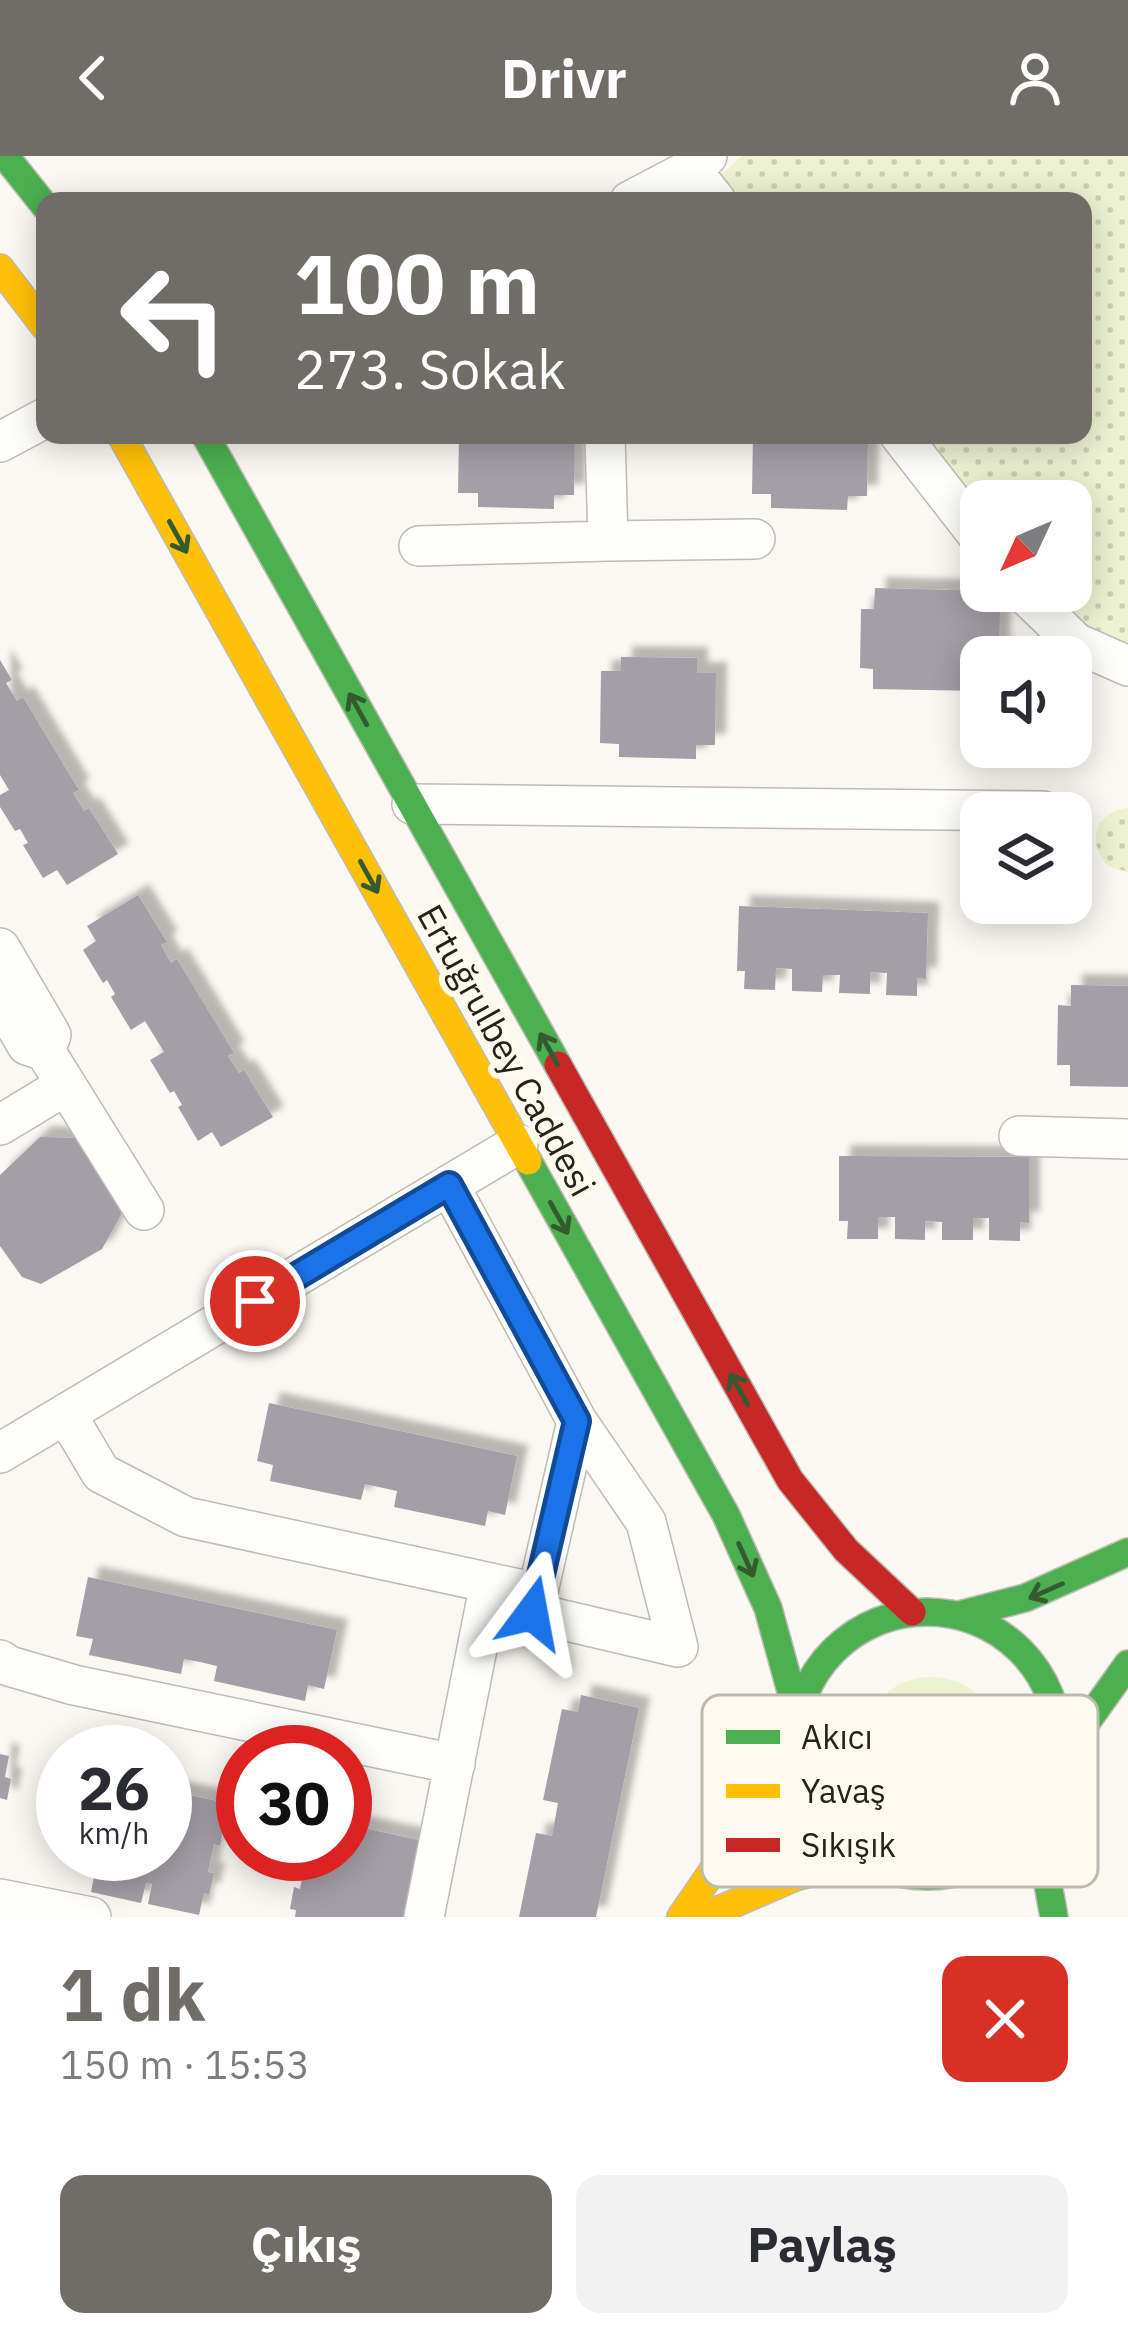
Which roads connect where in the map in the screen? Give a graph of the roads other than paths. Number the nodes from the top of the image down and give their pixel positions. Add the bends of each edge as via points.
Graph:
1 (4, 156) edge
2 (699, 163) edge
3 (646, 192) edge
4 (712, 192) edge
5 (36, 195) edge
6 (0, 268) edge
7 (36, 315) edge
8 (36, 423) edge
9 (0, 442) edge
10 (126, 444) edge
11 (210, 444) edge
12 (604, 444) edge
13 (906, 444) edge
14 (960, 512) edge
15 (755, 539) dead end
16 (608, 541) junction
17 (419, 546) dead end
18 (1043, 612) edge
19 (1128, 666) edge
20 (412, 804) junction
21 (960, 810) edge
22 (0, 948) edge
23 (0, 999) edge
24 (45, 1051) junction
25 (66, 1085) junction
26 (0, 1125) edge
27 (1019, 1136) dead end
28 (1128, 1138) edge
29 (518, 1144) junction
30 (449, 1185) junction
31 (145, 1210) dead end
32 (66, 1414) junction
33 (577, 1421) junction
34 (0, 1454) edge
35 (1128, 1552) edge
36 (490, 1583) junction
37 (537, 1593) junction
38 (912, 1612) junction
39 (959, 1615) junction
40 (0, 1660) edge
41 (1128, 1664) edge
42 (792, 1695) edge
43 (805, 1695) edge
44 (1049, 1695) edge
45 (1098, 1706) edge
46 (455, 1764) junction
47 (702, 1886) edge
48 (772, 1887) edge
49 (905, 1887) edge
50 (1049, 1887) edge
51 (0, 1899) edge
52 (914, 1901) dead end
53 (92, 1917) edge
54 (424, 1917) edge
55 (681, 1917) edge
56 (703, 1917) edge
57 (1054, 1917) edge

1 - 5 main road
2 - 3 street
2 - 4 street
6 - 7 main road
8 - 9 street
10 -> 29 main road, Ertuğrulbey Caddesi
20 -> 11 main road, Ertuğrulbey Caddesi
12 - 16 street
13 - 14 street
15 - 16 street
16 - 17 street
18 - 19 street via 1076,644
20 - 21 street
38 -> 20 main road, Ertuğrulbey Caddesi via 873,1582 790,1480
22 - 24 street via 51,1035
23 - 24 street via 27,1045
24 - 25 street
25 - 26 street
25 - 31 street
27 - 28 street
29 - 30 street
29 -> 42 main road, Ertuğrulbey Caddesi via 726,1515 768,1608
30 - 32 street
30 - 33 street
32 - 34 street
32 - 36 street via 101,1473 186,1517
33 - 37 street
33 - 37 street via 646,1522 678,1647 532,1613
35 -> 39 main road via 1036,1597
36 - 37 street
36 - 46 street
38 - 39 main road
38 - 43 main road via 873,1622 839,1644
39 - 44 main road via 1024,1655
40 - 46 street via 74,1685
41 - 45 main road
46 - 54 street
47 - 55 main road
48 - 56 main road
49 - 52 main road
50 - 57 main road
51 - 53 street

